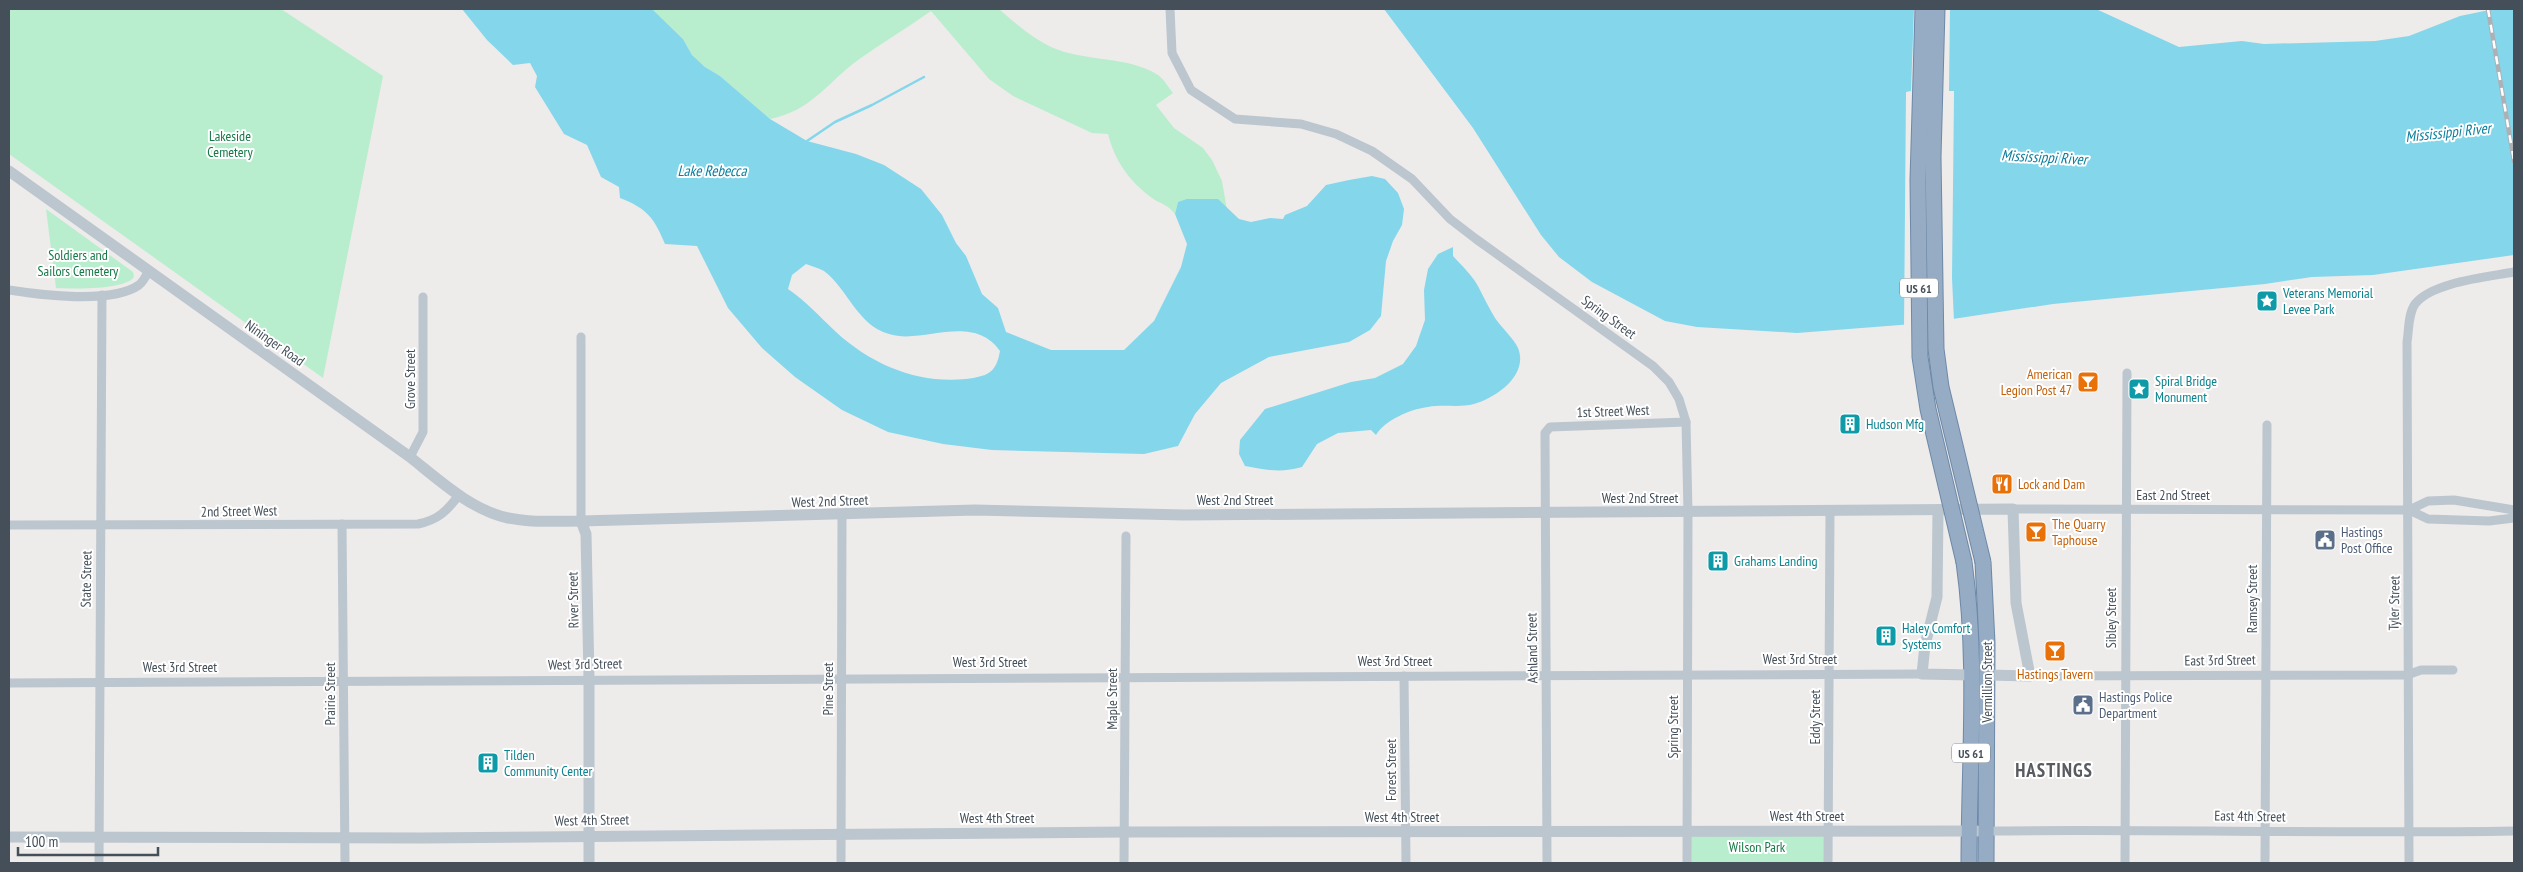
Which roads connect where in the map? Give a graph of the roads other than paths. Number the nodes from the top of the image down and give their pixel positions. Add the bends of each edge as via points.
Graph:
1 (1170, 9) edge
2 (1923, 9) edge
3 (1937, 9) edge
4 (9, 171) edge
5 (148, 272) junction
6 (2514, 272) edge
7 (9, 290) edge
8 (102, 295) junction
9 (423, 297) dead end
10 (580, 337) dead end
11 (2126, 373) dead end
12 (1686, 422) junction
13 (2267, 424) dead end
14 (1545, 433) joint
15 (410, 457) junction
16 (459, 495) junction
17 (2491, 505) junction
18 (2013, 509) junction
19 (1938, 510) junction
20 (2125, 510) junction
21 (2265, 510) junction
22 (2409, 510) junction
23 (2514, 510) edge
24 (1830, 511) junction
25 (1688, 512) junction
26 (1544, 514) junction
27 (842, 516) junction
28 (2514, 518) edge
29 (532, 521) joint
30 (581, 521) junction
31 (2489, 521) junction
32 (342, 524) junction
33 (9, 526) edge
34 (101, 526) junction
35 (1126, 536) dead end
36 (2453, 670) dead end
37 (1546, 674) junction
38 (1687, 674) junction
39 (1922, 674) junction
40 (2266, 674) junction
41 (1829, 675) junction
42 (1971, 675) junction
43 (1987, 675) junction
44 (2407, 675) junction
45 (1404, 676) junction
46 (2030, 676) junction
47 (2125, 676) junction
48 (841, 677) junction
49 (1126, 677) junction
50 (589, 678) junction
51 (344, 681) junction
52 (99, 682) junction
53 (9, 683) edge
54 (2125, 830) junction
55 (2265, 830) junction
56 (1548, 831) junction
57 (1828, 831) junction
58 (1986, 831) junction
59 (2514, 831) edge
60 (1124, 832) junction
61 (1405, 832) junction
62 (1687, 832) junction
63 (1969, 832) junction
64 (2410, 833) junction
65 (841, 834) junction
66 (589, 835) junction
67 (98, 836) junction
68 (9, 837) edge
69 (345, 838) junction
70 (99, 863) edge
71 (345, 863) edge
72 (589, 863) edge
73 (841, 863) edge
74 (1124, 863) edge
75 (1406, 863) edge
76 (1548, 863) edge
77 (1687, 863) edge
78 (1828, 863) edge
79 (1969, 863) edge
80 (1986, 863) edge
81 (2125, 863) edge
82 (2265, 863) edge
83 (2409, 863) edge

1 - 12 street, Spring Street via 1172,53 1191,90 1235,118 1300,124 1336,134 1372,150 1412,179 1450,219 1653,366 1669,382 1679,399
2 - 42 highway, Vermillion Street / US 61, bridge via 1918,180 1919,348 1928,409 1964,562
3 - 43 highway, Vermillion Street / US 61, bridge via 1933,157 1936,349 1941,387 1983,562
4 - 5 street, Nininger Road
5 - 8 street via 141,284 126,291
5 - 15 street, Nininger Road
6 - 22 street, Tyler Street via 2437,289 2416,304 2411,313 2407,342
7 - 8 street via 47,296
8 - 34 street, State Street
9 - 15 street, Grove Street via 423,432
10 - 30 street, River Street
11 - 20 street, Sibley Street
12 - 14 street, 1st Street West via 1550,427
12 - 25 street, Spring Street
13 - 21 street, Ramsey Street
14 - 26 street, Ashland Street
15 - 16 street, Nininger Road
16 - 29 street, Nininger Road via 506,518
16 - 32 street, 2nd Street West via 446,513 432,521 418,524
17 - 22 street, East 2nd Street via 2454,500 2428,501
17 - 23 street, East 2nd Street
17 - 31 street via 2495,515
18 - 19 street, East 2nd Street
18 - 20 street, East 2nd Street
18 - 46 street via 2016,603
19 - 24 street, West 2nd Street
19 - 39 street via 1937,597 1925,645
20 - 21 street, East 2nd Street
20 - 47 street, Sibley Street
21 - 22 street, East 2nd Street
21 - 40 street, Ramsey Street
22 - 31 street, East 2nd Street via 2428,519
22 - 44 street, Tyler Street
24 - 25 street, West 2nd Street
24 - 41 street, Eddy Street
25 - 26 street, West 2nd Street
25 - 38 street, Spring Street
26 - 27 street, West 2nd Street via 1184,515 974,510
26 - 37 street, Ashland Street
27 - 30 street, West 2nd Street
27 - 48 street, Pine Street
28 - 31 street, East 2nd Street
29 - 30 street, West 2nd Street
30 - 50 street, River Street via 586,534
32 - 34 street, 2nd Street West
32 - 51 street, Prairie Street
33 - 34 street, 2nd Street West
34 - 52 street, State Street
35 - 49 street, Maple Street
36 - 44 street, East 3rd Street via 2421,670
37 - 38 street, West 3rd Street
37 - 45 street, West 3rd Street
37 - 56 street, Ashland Street
38 - 41 street, West 3rd Street
38 - 62 street, Spring Street
39 - 41 street, West 3rd Street
39 - 42 street, West 3rd Street
40 - 44 street, East 3rd Street
40 - 47 street, East 3rd Street
40 - 55 street, Ramsey Street
41 - 57 street, Eddy Street
42 - 63 highway, Vermillion Street / US 61
43 - 46 street, East 3rd Street
43 - 58 highway, Vermillion Street / US 61
44 - 64 street, Tyler Street
45 - 49 street, West 3rd Street
45 - 61 street, Forest Street
46 - 47 street, East 3rd Street
47 - 54 street, Sibley Street
48 - 49 street, West 3rd Street
48 - 50 street, West 3rd Street
48 - 65 street, Pine Street
49 - 60 street, Maple Street
50 - 51 street, West 3rd Street
50 - 66 street, River Street
51 - 52 street, West 3rd Street
51 - 69 street, Prairie Street
52 - 53 street, West 3rd Street
52 - 67 street, State Street
54 - 55 street, East 4th Street
54 - 58 street, East 4th Street
54 - 81 street, Sibley Street
55 - 64 street, East 4th Street
55 - 82 street, Ramsey Street
56 - 61 street, West 4th Street
56 - 62 street, West 4th Street
56 - 76 street, Ashland Street
57 - 62 street, West 4th Street
57 - 63 street, West 4th Street
57 - 78 street, Eddy Street
58 - 63 street, West 4th Street
58 - 80 highway, Vermillion Street / US 61
59 - 64 street, East 4th Street
60 - 61 street, West 4th Street
60 - 65 street, West 4th Street
60 - 74 street, Maple Street
61 - 75 street, Forest Street
62 - 77 street, Spring Street
63 - 79 highway, Vermillion Street / US 61
64 - 83 street, Tyler Street
65 - 66 street, West 4th Street
65 - 73 street, Pine Street
66 - 69 street, West 4th Street
66 - 72 street, River Street
67 - 68 street, West 4th Street
67 - 69 street, West 4th Street
67 - 70 street, State Street
69 - 71 street, Prairie Street

